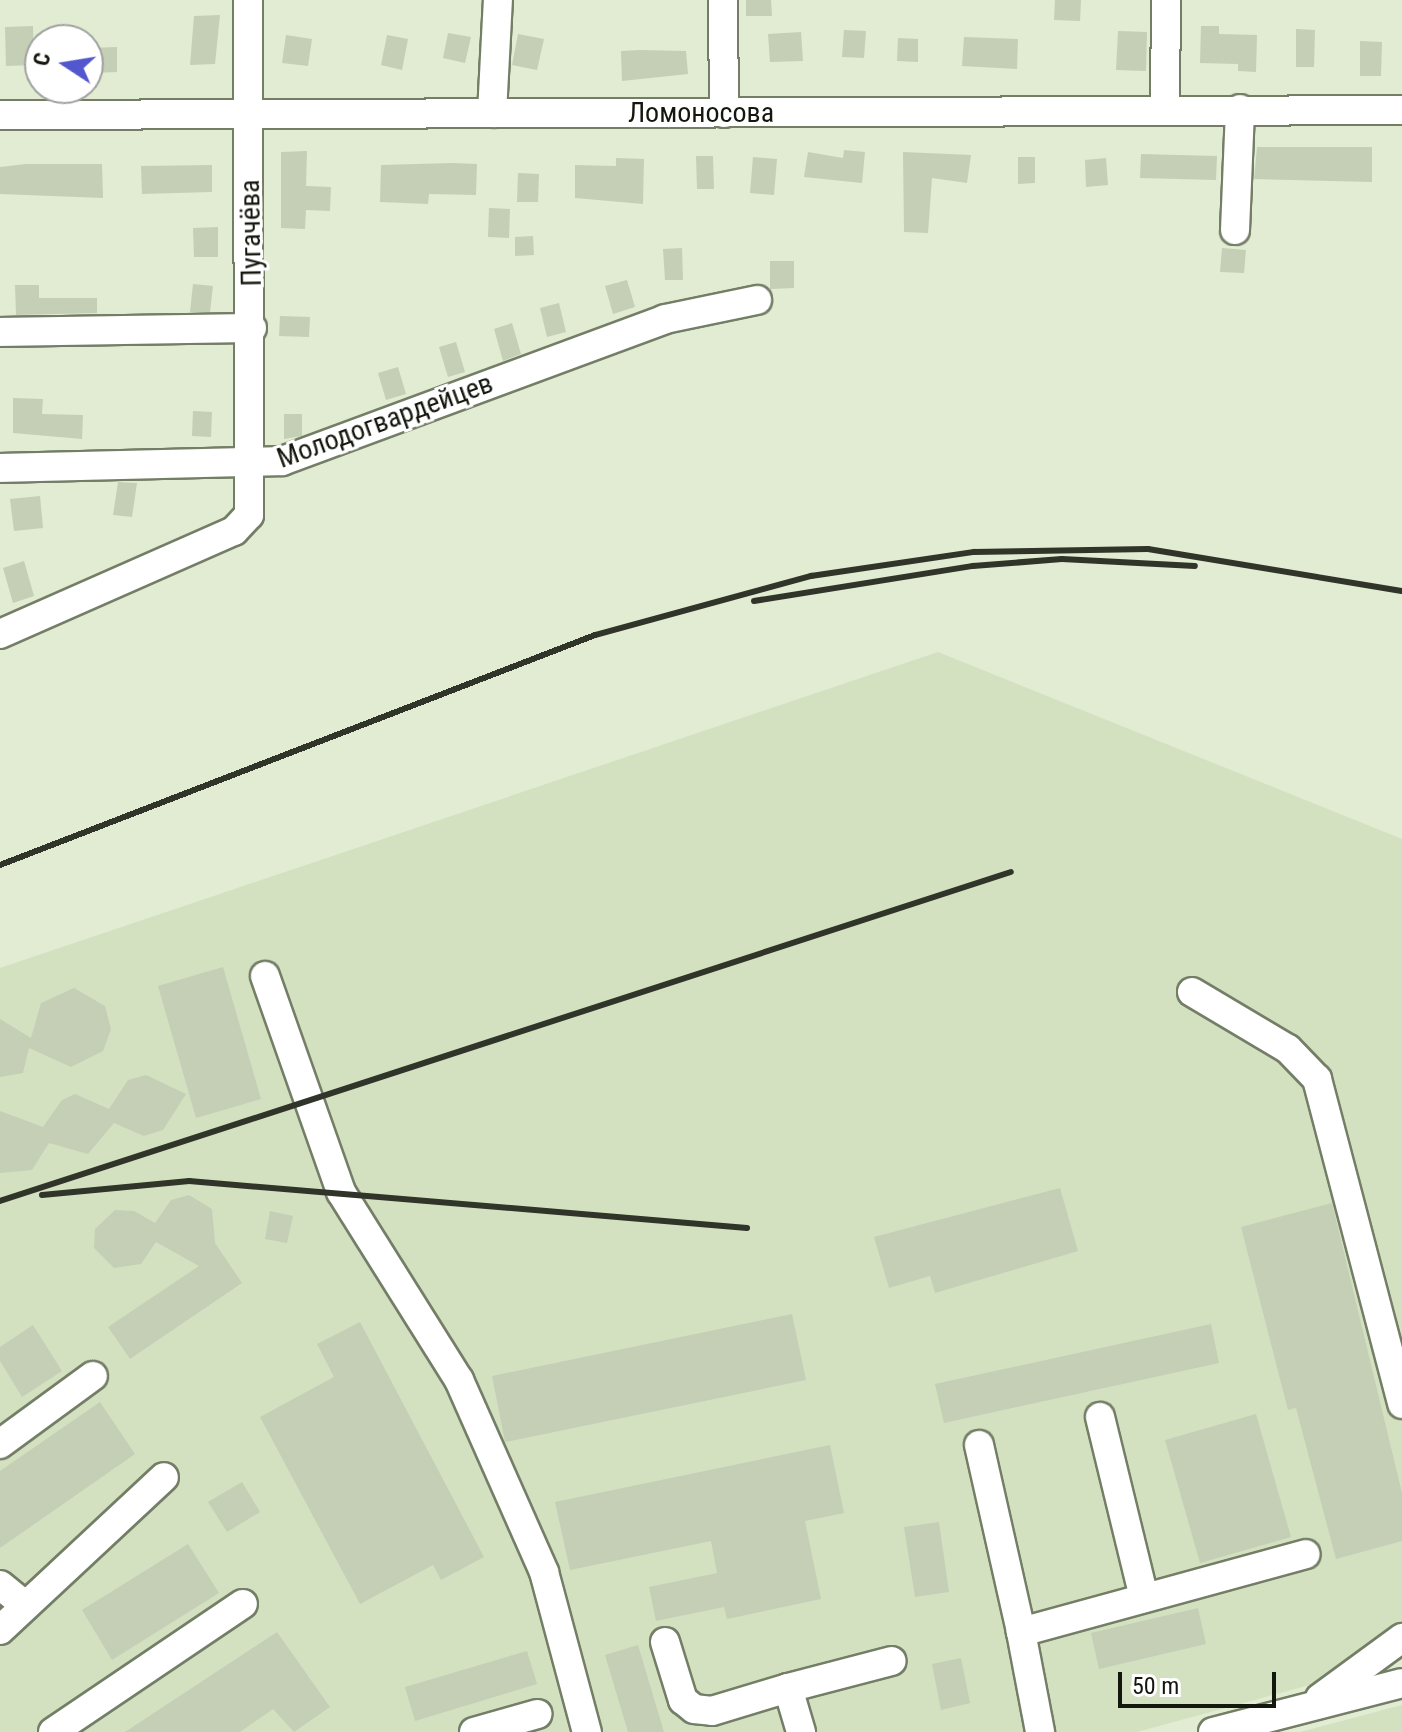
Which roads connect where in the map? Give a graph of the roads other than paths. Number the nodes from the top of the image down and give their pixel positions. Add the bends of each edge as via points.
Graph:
1 (248, 0) edge
2 (498, 0) edge
3 (723, 0) edge
4 (1166, 0) edge
5 (1165, 108) junction
6 (1240, 109) junction
7 (1402, 110) edge
8 (249, 113) junction
9 (492, 113) junction
10 (724, 113) junction
11 (0, 115) edge
12 (1235, 230) dead end
13 (757, 300) dead end
14 (252, 328) junction
15 (0, 332) edge
16 (254, 465) junction
17 (0, 468) edge
18 (0, 634) edge
19 (265, 976) dead end
20 (1192, 992) dead end
21 (93, 1376) dead end
22 (1402, 1404) edge
23 (1100, 1417) dead end
24 (0, 1444) edge
25 (979, 1445) dead end
26 (164, 1477) dead end
27 (1306, 1554) dead end
28 (0, 1585) edge
29 (1144, 1598) junction
30 (243, 1604) dead end
31 (26, 1606) junction
32 (0, 1630) edge
33 (1021, 1632) junction
34 (1402, 1638) edge
35 (665, 1642) dead end
36 (892, 1661) dead end
37 (1401, 1687) edge
38 (788, 1688) junction
39 (1313, 1704) junction
40 (537, 1714) dead end
41 (53, 1732) edge
42 (474, 1732) edge
43 (587, 1732) edge
44 (801, 1732) edge
45 (1040, 1732) edge
46 (1213, 1732) edge

1 - 8 street, Пугачёва
2 - 9 street
3 - 10 street
4 - 5 street
5 - 6 street, Ломоносова
5 - 10 street, Ломоносова
6 - 7 street, Ломоносова
6 - 12 street
8 - 9 street, Ломоносова
8 - 11 street, Ломоносова
8 - 14 street, Пугачёва
9 - 10 street, Ломоносова
13 - 16 street, Молодогвардейцев via 665,319 282,461
14 - 15 street
14 - 16 street, Пугачёва
16 - 17 street, Молодогвардейцев
16 - 18 street, Пугачёва via 251,509 241,527
19 - 43 street via 341,1192 459,1380 544,1572
20 - 22 street via 1288,1049 1317,1079
21 - 24 street
23 - 29 street
25 - 33 street
26 - 31 street
27 - 29 street
28 - 31 street
29 - 33 street
30 - 41 street
31 - 32 street
33 - 45 street
34 - 39 street
35 - 38 street via 683,1700 700,1712
36 - 38 street
37 - 39 street
38 - 44 street
39 - 46 street
40 - 42 street

